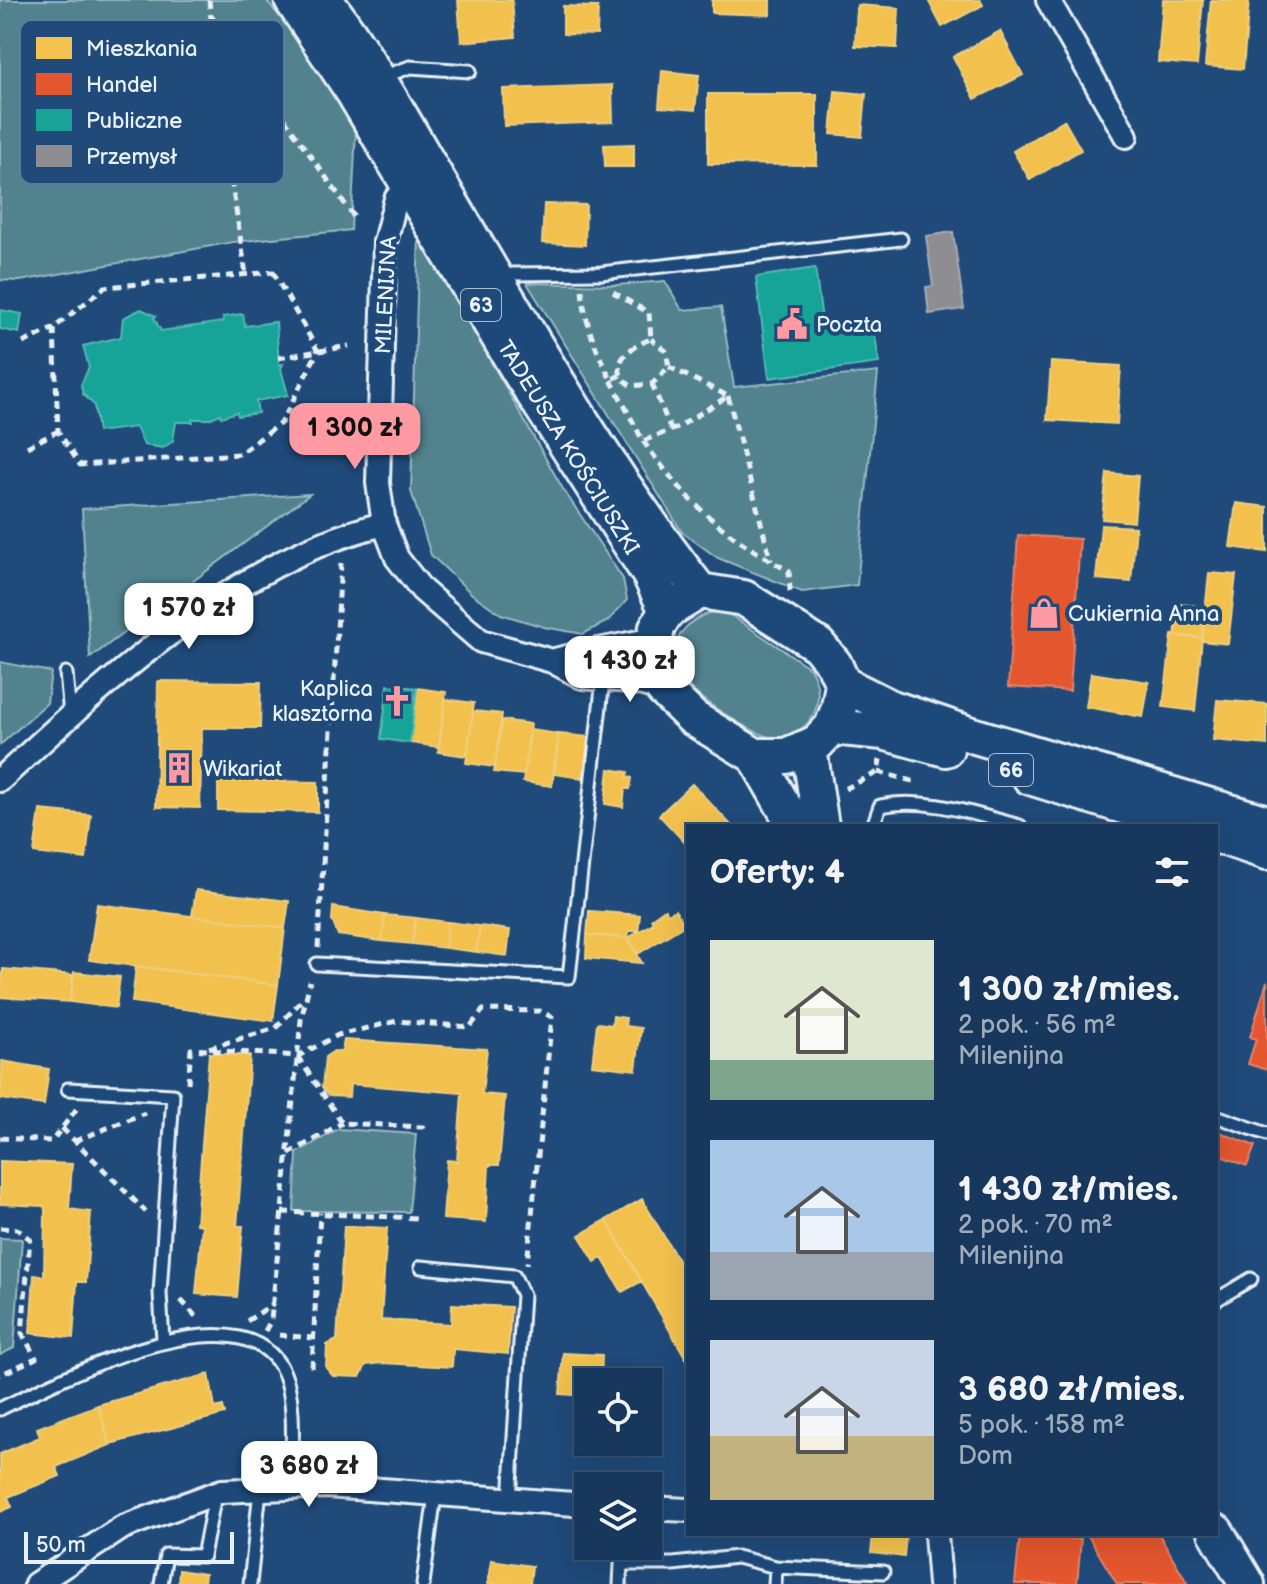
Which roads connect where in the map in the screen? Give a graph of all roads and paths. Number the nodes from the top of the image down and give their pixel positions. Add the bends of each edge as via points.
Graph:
1 (209, 0) edge
2 (292, 0) edge
3 (325, 0) edge
4 (1048, 0) edge
5 (211, 15) junction
6 (212, 20) edge
7 (215, 20) edge
8 (470, 71) dead end
9 (366, 86) junction
10 (284, 118) edge
11 (1126, 136) dead end
12 (421, 178) junction
13 (232, 184) edge
14 (355, 218) dead end
15 (901, 239) dead end
16 (246, 274) junction
17 (567, 288) dead end
18 (582, 288) junction
19 (595, 288) dead end
20 (486, 289) junction
21 (608, 289) dead end
22 (54, 328) junction
23 (651, 339) junction
24 (23, 343) dead end
25 (349, 346) dead end
26 (318, 351) junction
27 (278, 358) dead end
28 (669, 367) junction
29 (622, 374) junction
30 (611, 380) junction
31 (652, 384) junction
32 (728, 396) junction
33 (671, 430) junction
34 (58, 431) junction
35 (643, 441) junction
36 (27, 447) dead end
37 (384, 524) junction
38 (338, 535) junction
39 (771, 561) junction
40 (700, 591) junction
41 (790, 594) dead end
42 (660, 625) junction
43 (552, 661) junction
44 (66, 673) dead end
45 (603, 680) junction
46 (843, 684) junction
47 (663, 689) junction
48 (70, 715) junction
49 (821, 738) junction
50 (882, 743) dead end
51 (755, 756) junction
52 (0, 780) edge
53 (836, 793) dead end
54 (1194, 818) edge
55 (1267, 823) edge
56 (794, 824) edge
57 (821, 824) edge
58 (874, 824) edge
59 (1012, 824) edge
60 (1218, 836) edge
61 (1267, 852) edge
62 (317, 964) junction
63 (306, 996) junction
64 (204, 1049) junction
65 (298, 1056) junction
66 (68, 1089) dead end
67 (91, 1090) junction
68 (187, 1093) dead end
69 (173, 1102) junction
70 (1218, 1117) edge
71 (342, 1123) junction
72 (62, 1128) junction
73 (423, 1133) dead end
74 (1267, 1134) edge
75 (0, 1138) edge
76 (75, 1141) junction
77 (288, 1155) junction
78 (282, 1212) junction
79 (320, 1213) junction
80 (417, 1218) dead end
81 (0, 1228) edge
82 (164, 1233) junction
83 (421, 1267) dead end
84 (1251, 1279) dead end
85 (176, 1289) dead end
86 (523, 1295) junction
87 (1218, 1299) edge
88 (273, 1304) junction
89 (201, 1321) dead end
90 (240, 1324) dead end
91 (314, 1338) junction
92 (163, 1340) junction
93 (312, 1368) dead end
94 (0, 1375) edge
95 (0, 1409) edge
96 (292, 1485) junction
97 (260, 1490) junction
98 (215, 1494) junction
99 (435, 1495) junction
100 (510, 1500) junction
101 (574, 1504) edge
102 (662, 1509) edge
103 (686, 1510) edge
104 (1218, 1535) edge
105 (936, 1536) edge
106 (622, 1560) edge
107 (622, 1564) junction
108 (776, 1567) junction
109 (883, 1572) dead end
110 (36, 1584) edge
111 (161, 1584) edge
112 (250, 1584) edge
113 (423, 1584) edge
114 (620, 1584) edge
115 (775, 1584) edge
116 (940, 1584) edge
117 (1247, 1584) edge

1 - 5 path
2 - 9 main road, TADEUSZA KOŚCIUSZKI / 63
3 - 9 main road, TADEUSZA KOŚCIUSZKI / 63
4 - 11 street
5 - 6 path
5 - 7 path
8 - 9 lane via 410,67
9 - 12 main road, TADEUSZA KOŚCIUSZKI / 63
10 - 14 path
12 - 20 main road, TADEUSZA KOŚCIUSZKI / 63
12 - 37 street, MILENIJNA via 396,199 385,242 378,483
13 - 16 path
15 - 20 lane via 601,273 512,274
16 - 22 path via 105,287
16 - 26 path via 273,272
17 - 18 path
18 - 19 path
18 - 30 path via 589,334
20 - 40 main road, TADEUSZA KOŚCIUSZKI / 63 via 650,528
20 - 42 main road, TADEUSZA KOŚCIUSZKI / 63 via 650,575
21 - 23 path via 649,313
22 - 24 path
22 - 34 path
23 - 28 path via 666,351
23 - 29 path via 624,351
25 - 26 path
26 - 27 path
26 - 34 path via 282,422 239,454 80,465
28 - 31 path
28 - 32 path
29 - 30 path
29 - 31 path via 631,386
30 - 35 path
31 - 33 path
32 - 33 path
32 - 39 path
33 - 35 path
34 - 36 path
35 - 39 path via 681,493 718,526
37 - 38 street
37 - 43 street, MILENIJNA via 397,558 450,617 481,641
38 - 48 street via 260,574
38 - 62 path via 342,575
39 - 41 path via 789,571
40 - 42 main road
40 - 46 main road via 744,598 818,645
42 - 43 street via 608,650 587,650
42 - 47 main road, 63 via 654,672
43 - 45 street, MILENIJNA via 582,677
44 - 48 lane
45 - 47 street, MILENIJNA
45 - 62 lane via 569,977
46 - 49 main road
46 - 54 main road, 66 via 889,707
47 - 51 main road via 693,718
48 - 52 street
49 - 51 main road via 786,756
49 - 54 main road, 66 via 924,741
49 - 57 main road
50 - 53 path via 878,772
51 - 56 main road
54 - 55 main road, 66
58 - 59 lane via 880,806 895,803 941,806
60 - 61 main road
62 - 63 path
63 - 64 path via 276,1028
63 - 65 path
64 - 65 path
64 - 68 path via 191,1049
65 - 71 path
65 - 77 path
65 - 86 path via 338,1035 397,1021 470,1027 483,1010 540,1011 552,1017
66 - 67 lane
67 - 69 lane via 173,1095
67 - 72 path
69 - 76 path
69 - 82 lane
70 - 74 lane
71 - 73 path via 423,1127
71 - 77 path
72 - 75 path via 52,1141
72 - 76 path
76 - 82 path
77 - 78 path
78 - 79 path
78 - 88 path
79 - 80 path
79 - 91 path
81 - 94 path via 17,1229 30,1239 22,1333 36,1358
82 - 92 lane
83 - 86 lane via 514,1276
84 - 87 lane
85 - 89 path
86 - 100 lane
88 - 90 path
88 - 91 path via 263,1333
91 - 93 path
92 - 95 lane
92 - 96 lane via 214,1334 247,1339 268,1354 286,1378 291,1402
96 - 97 street
96 - 99 street
97 - 98 street
97 - 112 lane
98 - 110 street via 123,1527
98 - 111 lane via 203,1556 166,1555
99 - 100 street
99 - 113 lane
100 - 101 street
102 - 103 street
104 - 117 main road
105 - 116 street
106 - 107 lane
107 - 108 lane via 737,1557
107 - 114 lane
108 - 109 lane
108 - 115 lane

